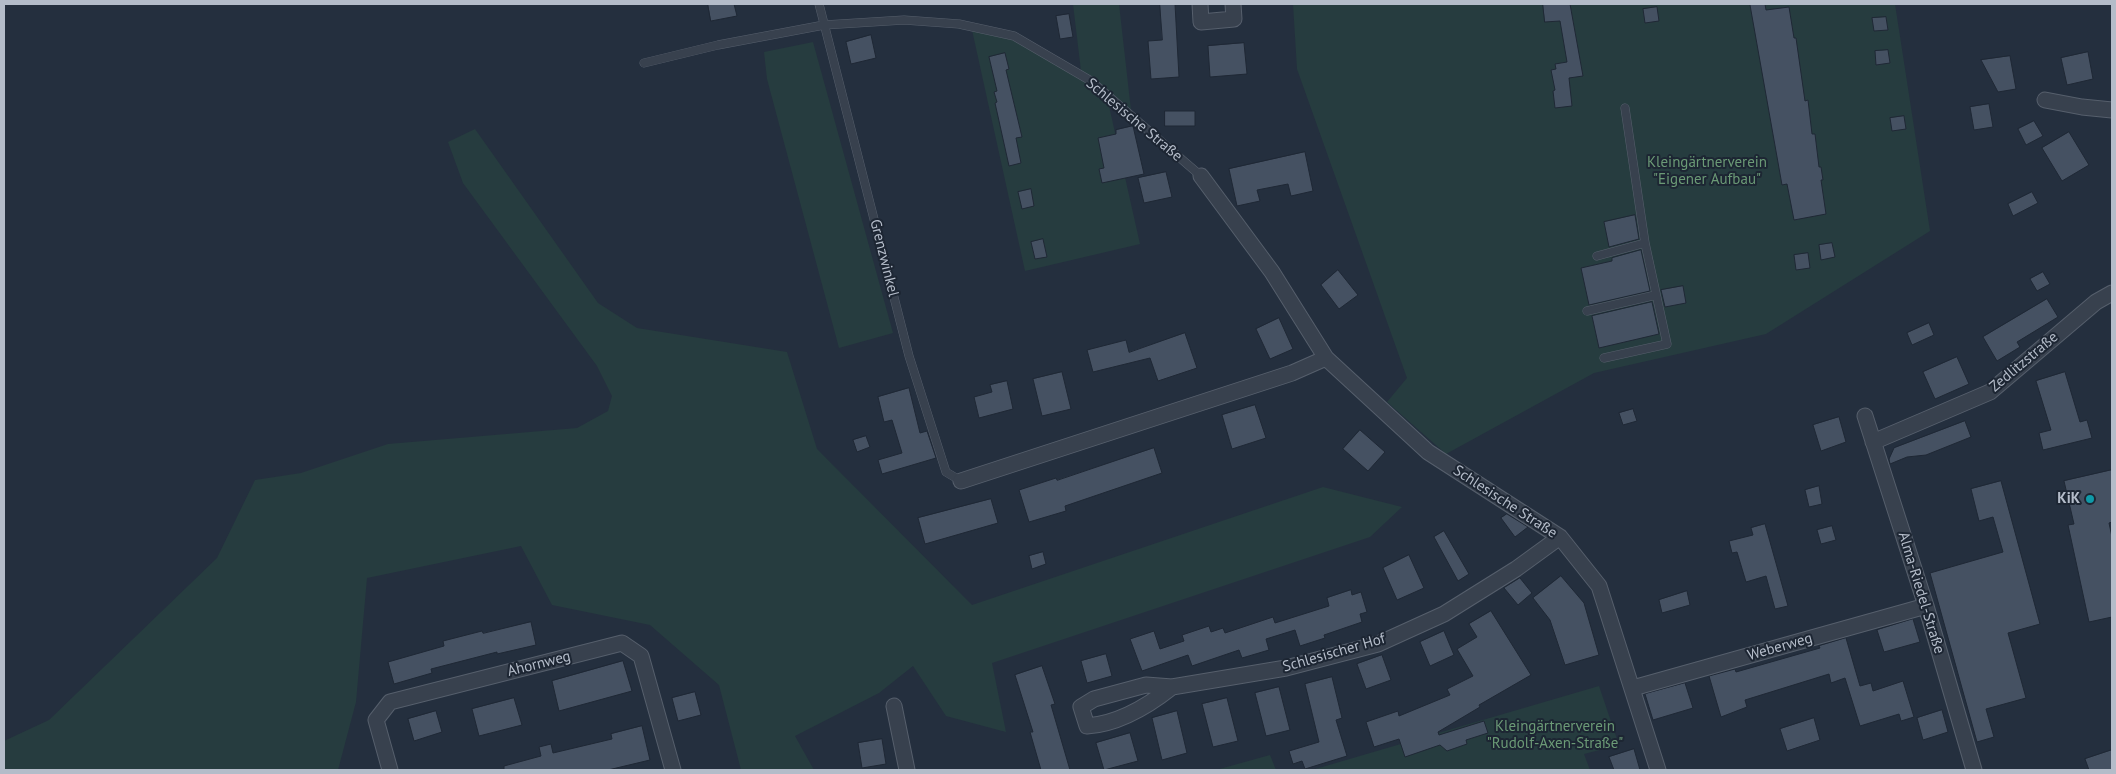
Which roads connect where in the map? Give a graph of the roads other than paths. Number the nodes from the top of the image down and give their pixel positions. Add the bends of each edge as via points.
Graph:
1 (819, 4) edge
2 (1200, 4) edge
3 (1232, 4) edge
4 (824, 25) junction
5 (644, 63) dead end
6 (2045, 100) dead end
7 (1625, 108) dead end
8 (2112, 110) edge
9 (1201, 176) joint
10 (1646, 243) junction
11 (1597, 256) dead end
12 (2112, 293) edge
13 (1656, 295) junction
14 (1587, 311) dead end
15 (1326, 358) junction
16 (1604, 358) dead end
17 (1865, 416) dead end
18 (1873, 442) junction
19 (961, 481) joint
20 (1560, 537) junction
21 (1926, 606) junction
22 (1172, 687) junction
23 (1633, 688) junction
24 (894, 706) dead end
25 (390, 770) edge
26 (673, 770) edge
27 (907, 770) edge
28 (1658, 770) edge
29 (1974, 770) edge

1 - 4 lane, Grenzwinkel
2 - 3 street via 1201,22 1234,20
4 - 5 lane
4 - 9 lane, Schlesische Straße via 904,20 959,24 1014,36 1091,82
4 - 19 lane, Grenzwinkel via 909,356 946,472
6 - 8 street
7 - 10 lane
9 - 15 street, Schlesische Straße via 1272,272
10 - 11 lane
10 - 13 lane
12 - 18 street, Zedlitzstraße via 2096,302 1990,392
13 - 14 lane
13 - 16 lane via 1667,344
15 - 19 street via 1292,374
15 - 20 street, Schlesische Straße via 1428,452
17 - 18 street, Alma-Riedel-Straße
18 - 21 street, Alma-Riedel-Straße
20 - 22 street, Schlesischer Hof via 1444,614 1378,644 1286,668
20 - 23 street, Schlesische Straße via 1599,586
21 - 23 street, Weberweg
21 - 29 street, Alma-Riedel-Straße
22 - 22 street, Schlesischer Hof via 1146,685 1094,699 1080,707 1088,726 1102,725 1152,703
23 - 28 street, Schlesische Straße
24 - 27 street
25 - 26 street, Ahornweg via 376,720 390,702 622,643 641,656

